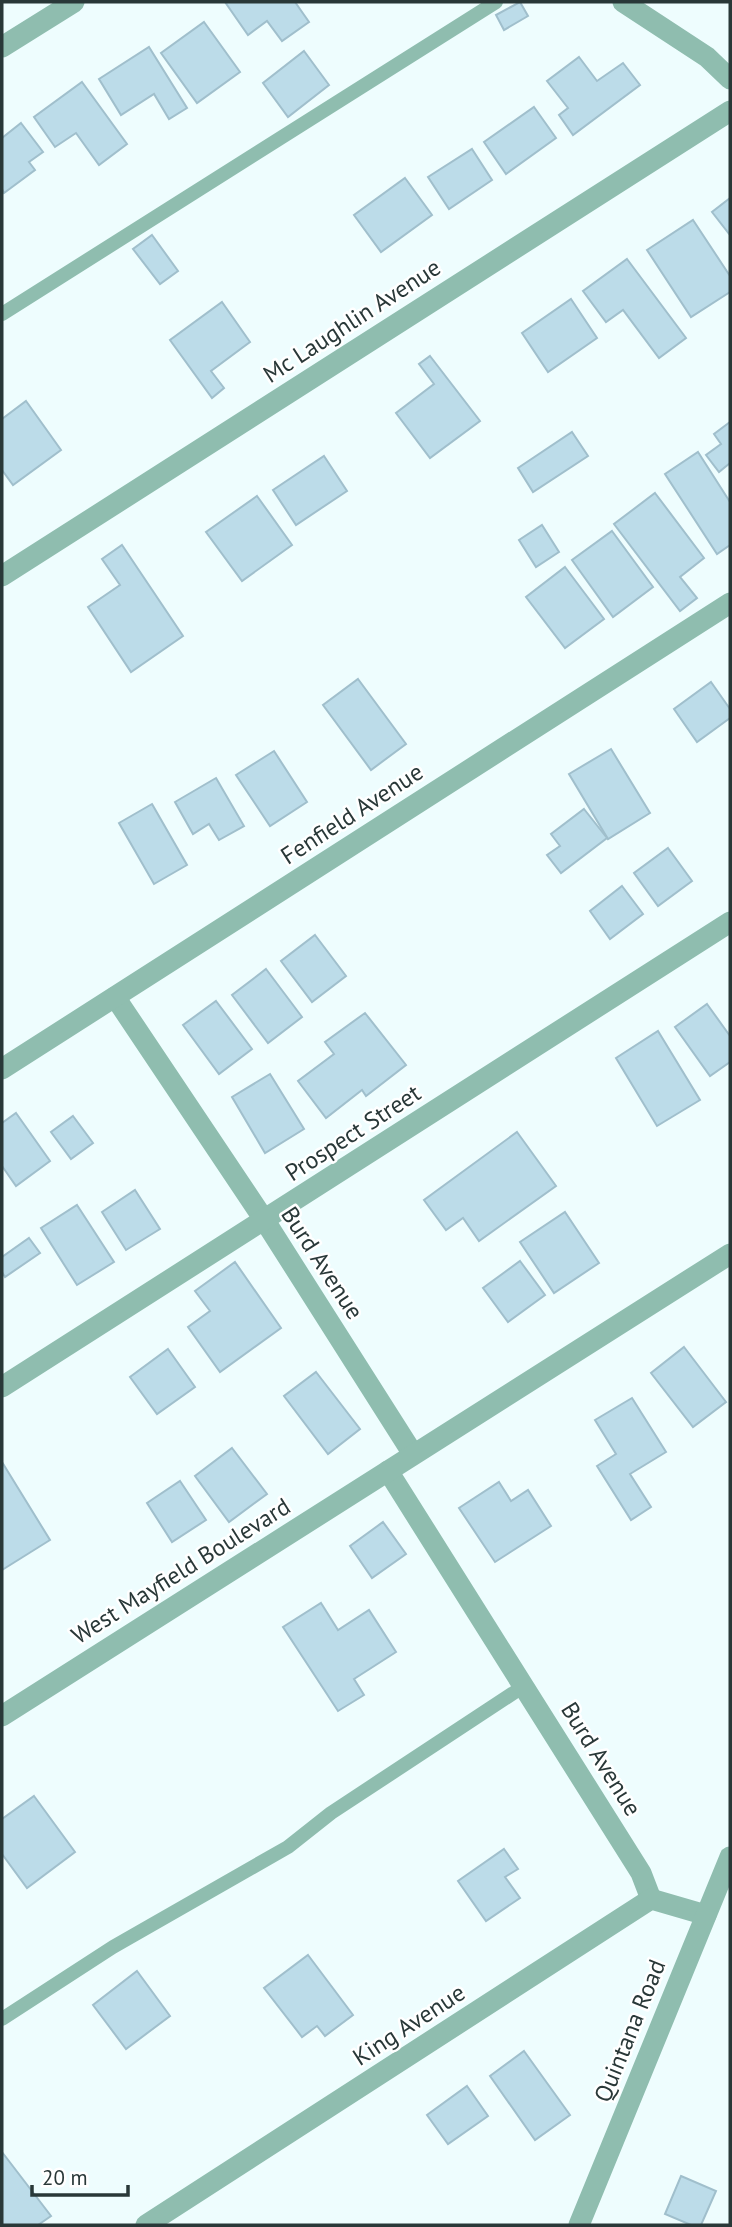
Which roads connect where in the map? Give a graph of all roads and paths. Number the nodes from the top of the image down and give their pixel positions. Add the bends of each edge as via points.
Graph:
1 (74, 2) edge
2 (496, 2) edge
3 (623, 2) edge
4 (2, 47) edge
5 (730, 79) edge
6 (730, 111) edge
7 (2, 314) edge
8 (2, 576) edge
9 (730, 603) edge
10 (730, 922) edge
11 (115, 997) junction
12 (2, 1069) edge
13 (265, 1221) junction
14 (730, 1254) edge
15 (2, 1387) edge
16 (413, 1454) junction
17 (388, 1471) junction
18 (524, 1686) junction
19 (2, 1716) edge
20 (730, 1857) edge
21 (651, 1899) junction
22 (706, 1915) junction
23 (2, 2019) edge
24 (146, 2225) edge
25 (579, 2225) edge

1 - 4 street
2 - 7 lane
3 - 5 street via 707,57
6 - 8 street, Mc Laughlin Avenue
9 - 11 street, Fenfield Avenue
10 - 13 street, Prospect Street
11 - 12 street, Fenfield Avenue
11 - 13 street, Burd Avenue
13 - 15 street, Prospect Street
13 - 16 street, Burd Avenue
14 - 16 street
16 - 17 street, West Mayfield Boulevard
17 - 18 street, Burd Avenue
17 - 19 street, West Mayfield Boulevard
18 - 21 street, Burd Avenue via 641,1873
18 - 23 lane via 288,1847 113,1947
20 - 22 street, Quintana Road
21 - 22 street
21 - 24 street, King Avenue
22 - 25 street, Quintana Road

